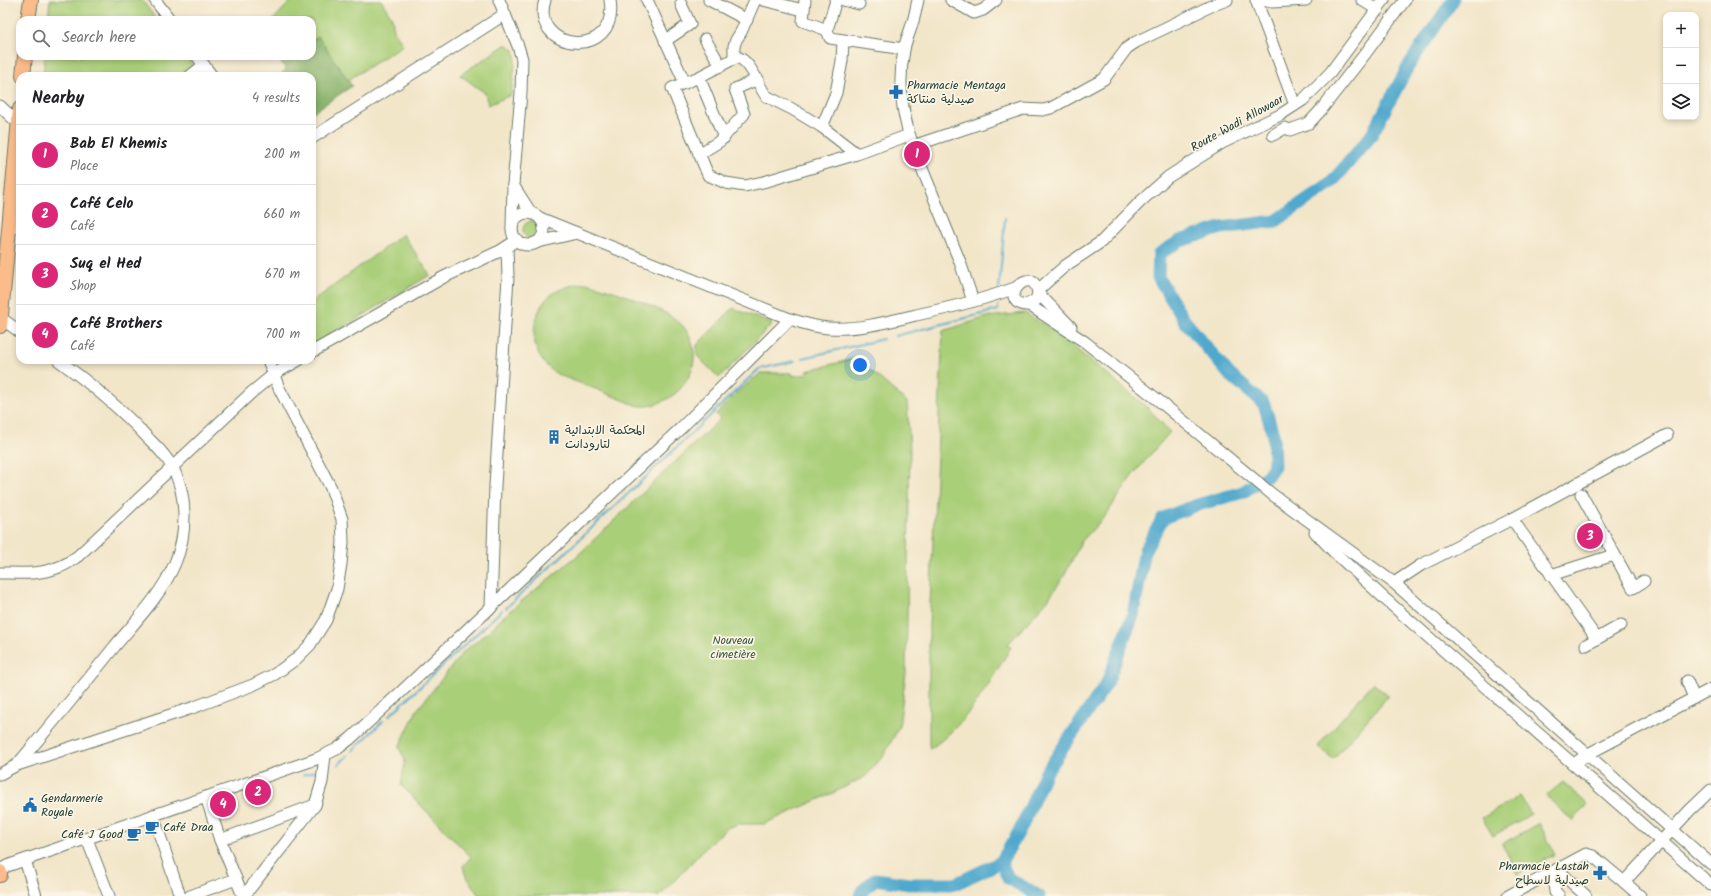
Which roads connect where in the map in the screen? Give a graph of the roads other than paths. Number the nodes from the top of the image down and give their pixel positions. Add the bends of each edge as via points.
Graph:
1 (31, 0) edge
2 (155, 0) edge
3 (499, 0) edge
4 (544, 0) edge
5 (610, 0) edge
6 (647, 0) edge
7 (709, 0) edge
8 (755, 0) edge
9 (763, 0) edge
10 (836, 0) edge
11 (843, 0) edge
12 (918, 0) edge
13 (951, 0) edge
14 (996, 0) edge
15 (1228, 0) edge
16 (1256, 0) edge
17 (1262, 0) edge
18 (1306, 0) edge
19 (1362, 0) edge
20 (1384, 0) edge
21 (1405, 0) edge
22 (681, 4) dead end
23 (859, 4) dead end
24 (804, 5) edge
25 (1378, 10) junction
26 (504, 14) junction
27 (29, 16) edge
28 (167, 16) edge
29 (746, 20) junction
30 (827, 30) junction
31 (705, 39) dead end
32 (665, 41) junction
33 (843, 41) junction
34 (904, 49) junction
35 (734, 59) junction
36 (25, 60) edge
37 (200, 60) edge
38 (204, 66) junction
39 (721, 66) junction
40 (23, 72) edge
41 (196, 72) edge
42 (208, 72) edge
43 (699, 77) junction
44 (758, 79) junction
45 (685, 82) junction
46 (1295, 105) junction
47 (0, 106) edge
48 (16, 121) edge
49 (822, 127) junction
50 (316, 135) edge
51 (909, 135) junction
52 (1273, 135) dead end
53 (724, 138) junction
54 (915, 152) junction
55 (699, 154) junction
56 (857, 154) junction
57 (16, 160) edge
58 (513, 185) junction
59 (535, 216) junction
60 (11, 220) edge
61 (512, 227) junction
62 (577, 233) junction
63 (517, 240) junction
64 (533, 243) junction
65 (507, 247) junction
66 (1066, 266) junction
67 (1029, 281) junction
68 (1015, 288) junction
69 (1038, 291) junction
70 (990, 298) junction
71 (1017, 300) junction
72 (974, 301) junction
73 (1029, 305) junction
74 (790, 319) junction
75 (0, 322) edge
76 (16, 330) edge
77 (1085, 342) junction
78 (316, 350) edge
79 (63, 364) edge
80 (270, 364) edge
81 (292, 364) edge
82 (274, 374) junction
83 (1667, 434) dead end
84 (172, 467) junction
85 (1581, 494) dead end
86 (1303, 518) junction
87 (1512, 519) junction
88 (1614, 555) junction
89 (0, 573) edge
90 (1551, 575) junction
91 (1644, 581) dead end
92 (1394, 583) junction
93 (491, 608) junction
94 (1621, 625) dead end
95 (1597, 639) junction
96 (1586, 645) dead end
97 (1686, 682) dead end
98 (1711, 689) edge
99 (1694, 698) junction
100 (1588, 754) junction
101 (326, 755) junction
102 (1574, 764) junction
103 (17, 765) junction
104 (0, 774) edge
105 (1711, 790) edge
106 (206, 797) junction
107 (315, 805) junction
108 (153, 815) junction
109 (1672, 830) junction
110 (87, 839) junction
111 (220, 840) junction
112 (1661, 842) junction
113 (25, 860) junction
114 (1711, 864) edge
115 (1559, 871) junction
116 (0, 872) edge
117 (236, 879) junction
118 (1624, 882) junction
119 (1711, 885) edge
120 (36, 896) edge
121 (109, 896) edge
122 (180, 896) edge
123 (190, 896) edge
124 (244, 896) edge
125 (1508, 896) edge
126 (1559, 896) edge
127 (1586, 896) edge
128 (1640, 896) edge

1 - 27 main road
2 - 28 street
3 - 26 street
4 - 5 street via 544,17 548,28 567,42 579,43 601,34 608,24 611,13
6 - 32 street
7 - 29 street
8 - 29 street
9 - 24 street
10 - 30 street
11 - 23 street
12 - 34 street
13 - 14 street via 974,13
15 - 54 street via 1131,45 1104,79 1051,108 1023,109
16 - 46 street
17 - 18 street
19 - 25 street
20 - 25 street, Route Wadi Allowaar
21 - 52 street via 1322,110 1309,123 1290,130 1285,128
22 - 32 street via 690,24
24 - 30 street via 803,21
25 - 46 street, Route Wadi Allowaar via 1330,73
26 - 50 street
26 - 58 street via 522,59
29 - 35 street via 734,46
30 - 33 street via 830,38
31 - 39 street
32 - 45 street
33 - 34 street
33 - 49 street via 836,93
34 - 51 street via 902,104
35 - 39 street
35 - 44 street via 743,59
36 - 40 main road
37 - 38 street
38 - 41 street
38 - 42 street
39 - 43 street
43 - 45 street
43 - 53 street
44 - 49 street via 766,96
44 - 53 street via 735,89 744,113
45 - 55 street via 672,88
46 - 66 street, Route Wadi Allowaar via 1222,144 1168,177 1100,242
47 - 48 street
49 - 56 street
51 - 54 street
51 - 56 street
53 - 55 street
54 - 72 street
55 - 56 street via 710,177 737,186 767,181
57 - 60 main road
58 - 59 street
58 - 61 street
59 - 61 street via 524,213 518,216
59 - 62 street
59 - 64 street via 544,230
60 - 75 main road
61 - 63 street
62 - 64 street
62 - 74 street
63 - 64 street
63 - 65 street
65 - 78 street via 444,277
65 - 93 street via 508,276 495,486
66 - 67 street, Route Wadi Allowaar
66 - 69 street, Route Wadi Allowaar
67 - 68 street via 1021,282
67 - 69 street
68 - 70 street
68 - 71 street via 1014,296
69 - 73 street via 1036,300
69 - 77 street
70 - 71 street
70 - 72 street
71 - 73 street
72 - 74 street via 882,323 846,328 812,326
73 - 77 street
74 - 93 street via 681,428
75 - 76 street
77 - 86 street
79 - 84 street via 108,399 147,437
80 - 82 street
81 - 82 street
82 - 84 street
82 - 103 street via 331,488 342,519 343,542 336,589 326,620 310,645 285,667 253,685 192,708
83 - 87 street
84 - 89 street via 78,556 59,568 32,573
84 - 103 street via 178,480 184,523 182,544 167,579 142,614
85 - 88 street
86 - 92 street
86 - 102 street via 1334,552 1385,599
87 - 90 street
87 - 92 street via 1421,565
88 - 90 street
88 - 91 street via 1633,588
90 - 95 street
92 - 100 street
93 - 101 street via 350,739
94 - 95 street
95 - 96 street
97 - 99 street
98 - 99 street
99 - 100 street
100 - 102 street
100 - 109 street
101 - 106 street
101 - 107 street
102 - 112 street
103 - 104 street
105 - 109 street
106 - 108 street
106 - 111 street
107 - 111 street
107 - 124 street
108 - 110 street
108 - 122 street
109 - 112 street
109 - 114 street
110 - 113 street
110 - 121 street
111 - 117 street
112 - 118 street
112 - 119 street
113 - 116 street
113 - 120 street
115 - 118 street via 1583,855 1589,854
115 - 125 street
115 - 126 street via 1554,882 1555,892
115 - 127 street
117 - 123 street
117 - 124 street
118 - 128 street

